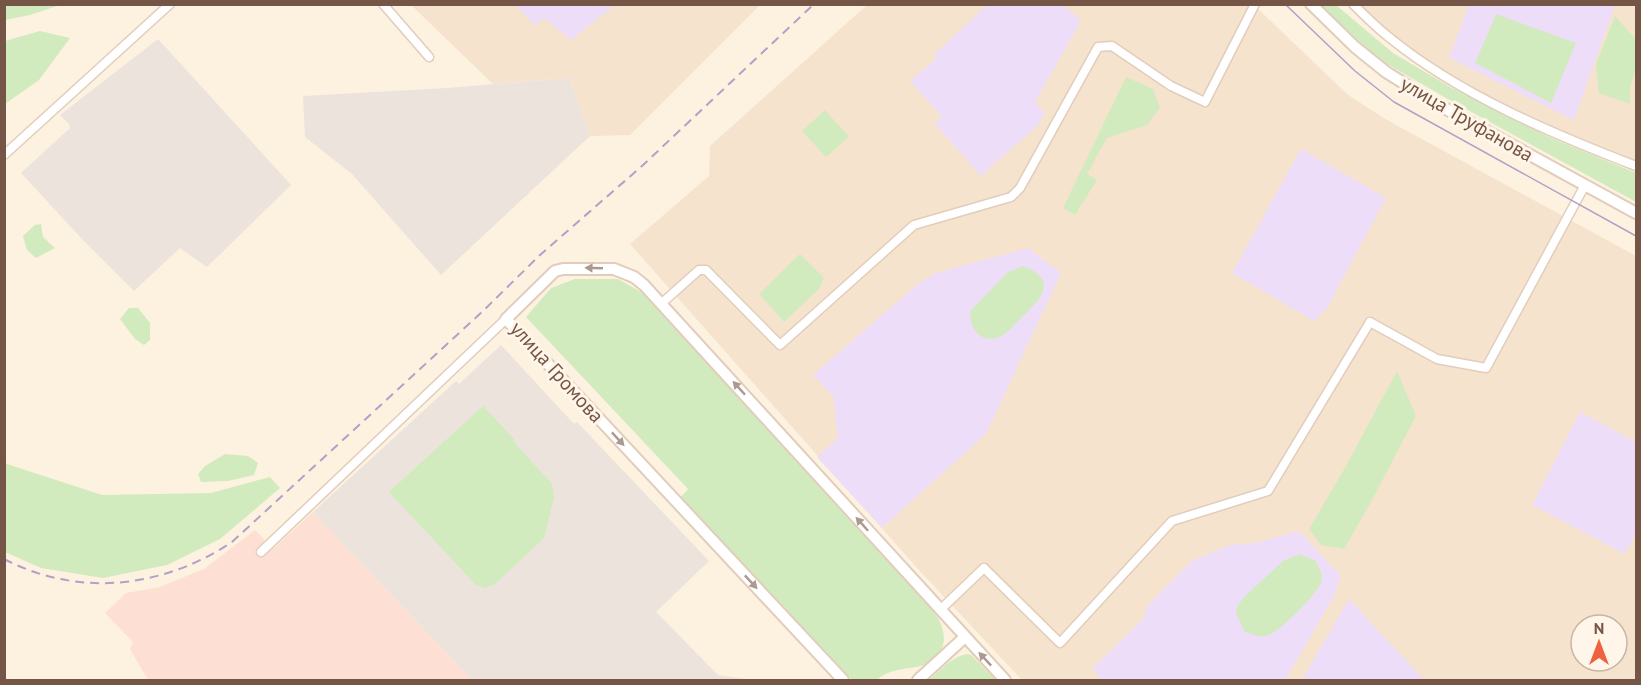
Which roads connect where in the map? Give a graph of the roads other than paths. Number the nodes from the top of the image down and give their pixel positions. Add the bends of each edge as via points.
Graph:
1 (170, 4) edge
2 (383, 4) edge
3 (1255, 4) edge
4 (1311, 4) edge
5 (1353, 4) edge
6 (429, 57) dead end
7 (4, 155) edge
8 (1636, 166) edge
9 (1585, 185) junction
10 (1636, 213) edge
11 (662, 303) junction
12 (506, 320) junction
13 (261, 552) dead end
14 (940, 610) junction
15 (965, 637) junction
16 (843, 681) edge
17 (918, 681) edge
18 (1005, 681) edge

1 - 7 street
2 - 6 street
3 - 11 street via 1205,102 1171,86 1112,46 1098,47 1020,188 1011,197 914,225 780,345 706,270 699,270
4 - 9 street, улица Труфанова via 1386,72
5 - 8 street via 1391,39 1438,72 1569,140
9 - 10 street, улица Труфанова
9 - 14 street via 1486,368 1437,359 1370,322 1268,491 1172,521 1060,643 984,568
11 -> 12 street, улица Громова via 624,272 563,268 555,271
14 -> 11 street, улица Громова
12 - 13 street
12 -> 16 street, улица Громова
14 - 15 street, улица Громова
15 - 17 street
18 -> 15 street, улица Громова

